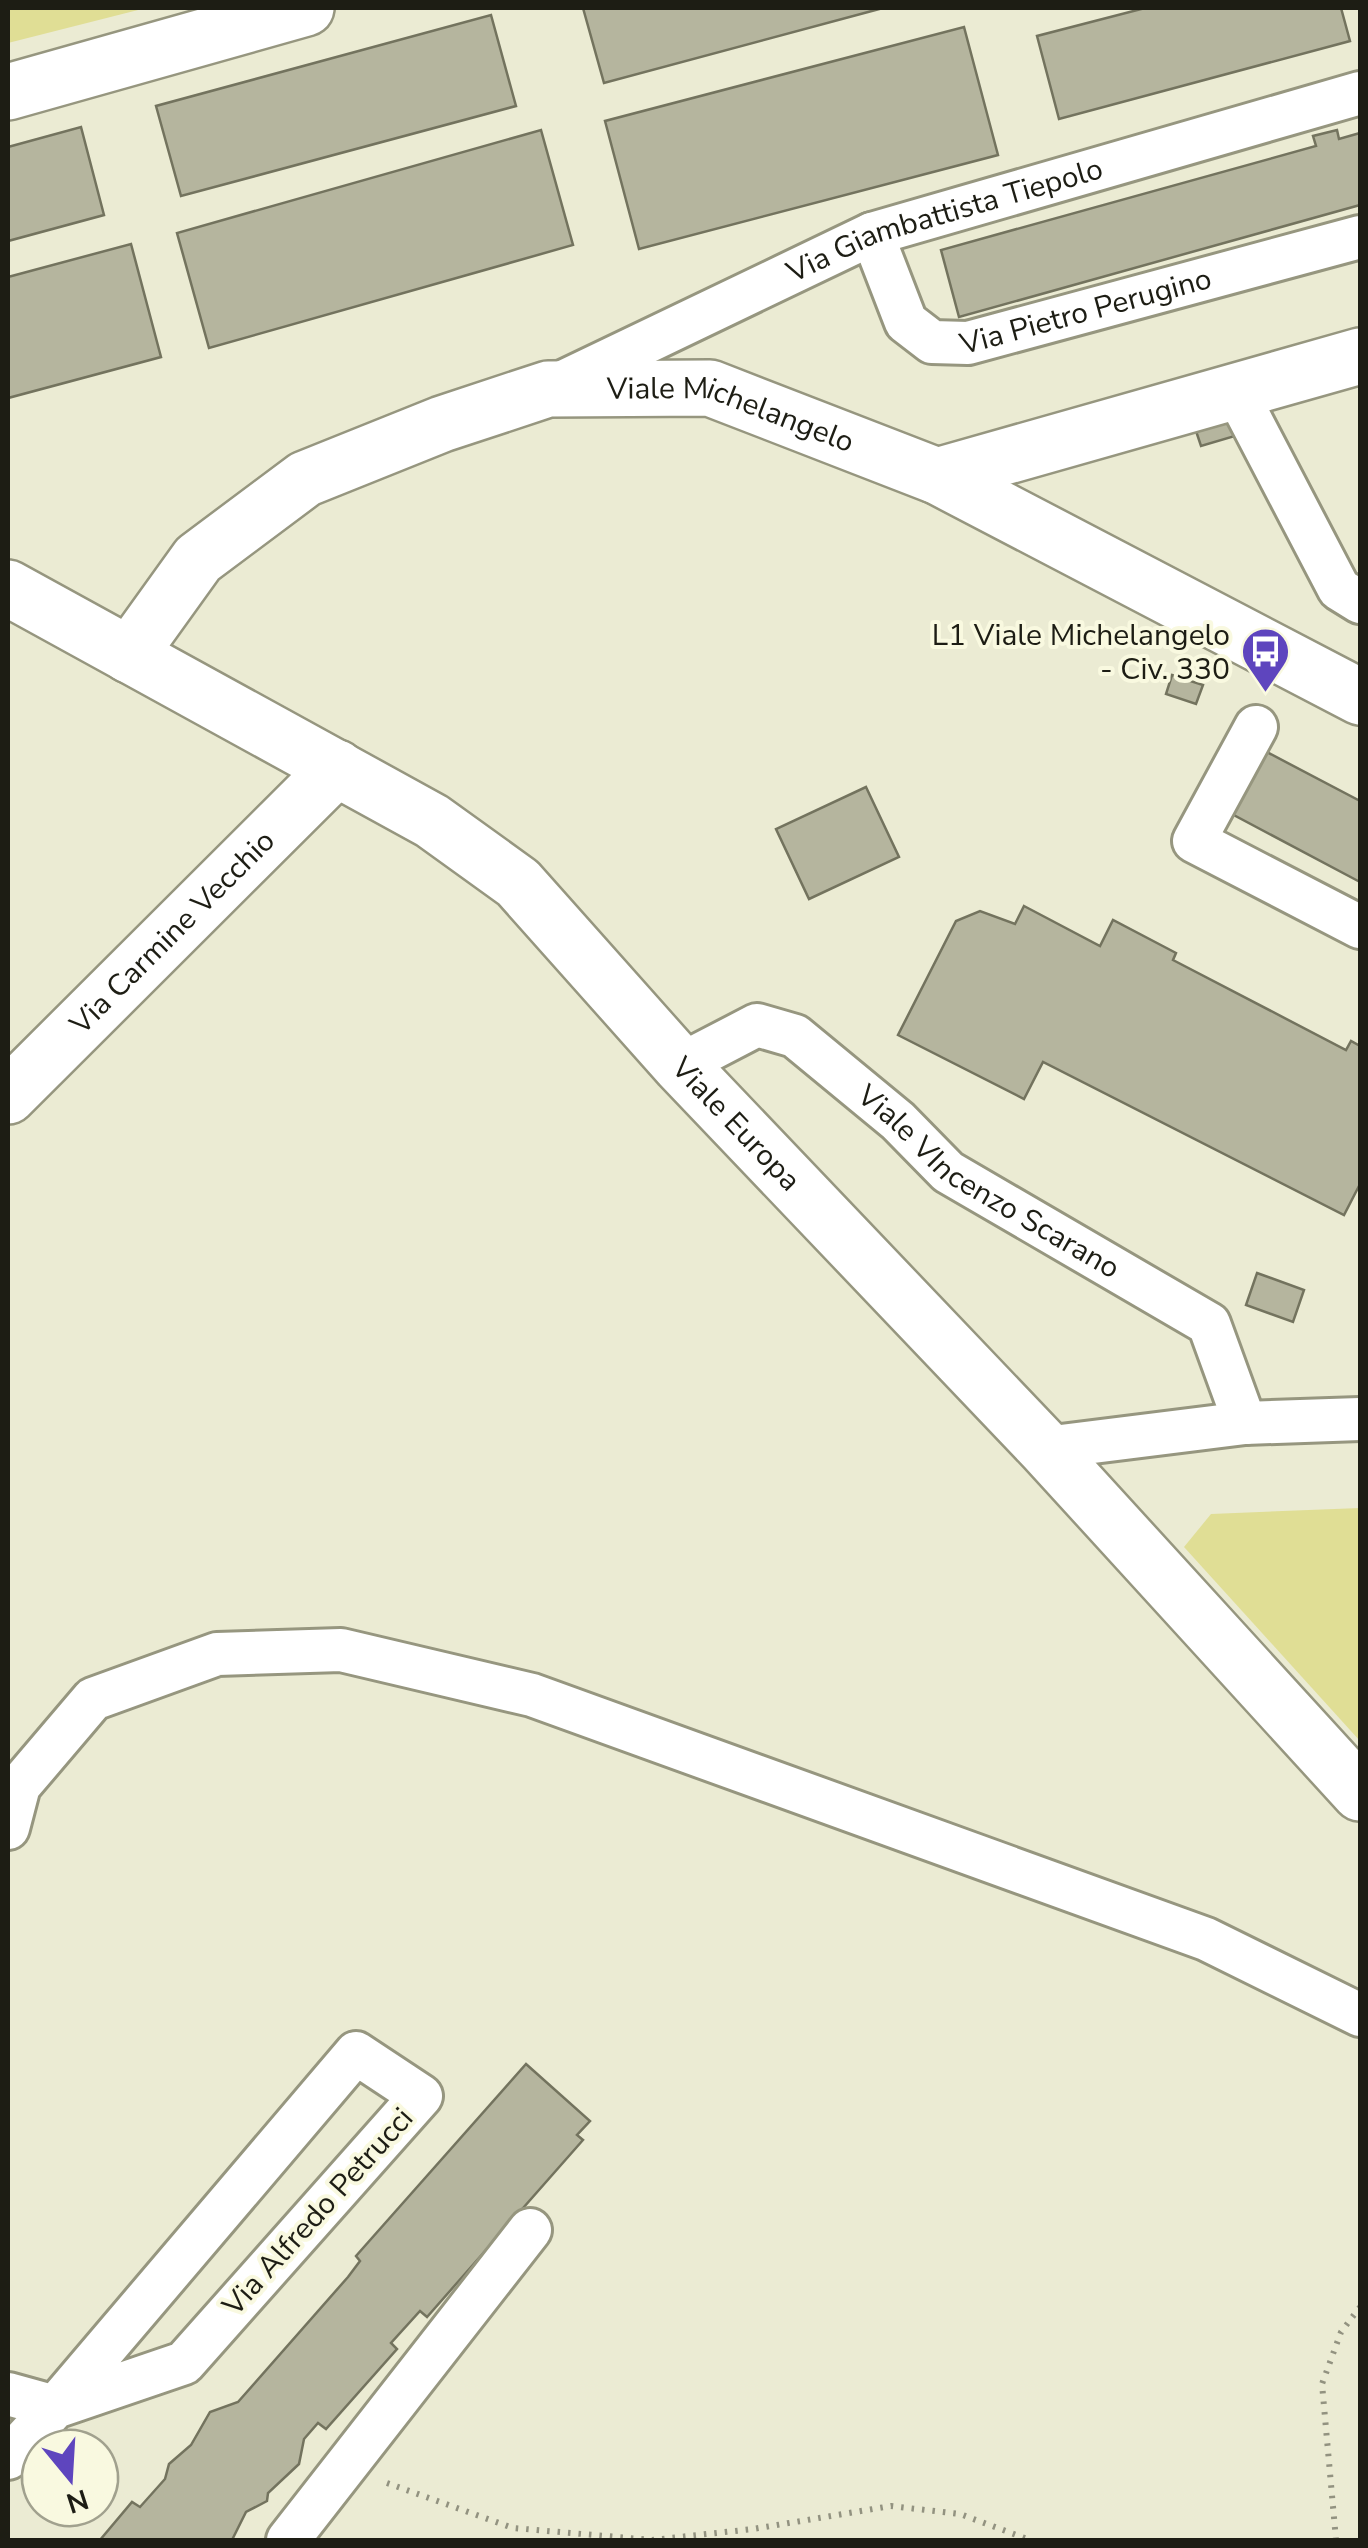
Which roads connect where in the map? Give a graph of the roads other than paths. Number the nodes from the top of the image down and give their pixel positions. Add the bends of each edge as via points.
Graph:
1 (306, 8) edge
2 (8, 92) edge
3 (1360, 93) edge
4 (872, 234) junction
5 (1360, 237) edge
6 (1360, 356) edge
7 (548, 389) junction
8 (1236, 392) junction
9 (937, 476) junction
10 (8, 588) edge
11 (1360, 602) edge
12 (129, 655) junction
13 (1360, 697) edge
14 (1256, 727) dead end
15 (337, 768) junction
16 (1360, 927) edge
17 (680, 1066) junction
18 (8, 1096) edge
19 (1360, 1419) edge
20 (1245, 1423) junction
21 (1045, 1448) junction
22 (1360, 1793) edge
23 (8, 1828) edge
24 (1360, 2016) edge
25 (530, 2230) dead end
26 (8, 2394) edge
27 (55, 2407) junction
28 (8, 2458) edge
29 (288, 2540) edge

1 - 2 street
3 - 4 street, Via Giambattista Tiepolo
4 - 5 street, Via Pietro Perugino via 906,322 932,342 968,343
4 - 7 street, Via Giambattista Tiepolo
6 - 8 street
7 - 9 street, Viale Michelangelo via 710,388
7 - 12 street, Viale Michelangelo via 305,479 198,560
8 - 9 street
8 - 11 street via 1339,589
9 - 13 street, Viale Michelangelo
10 - 12 street, Viale Europa
12 - 15 street, Viale Europa
14 - 16 street via 1194,841
15 - 17 street, Viale Europa via 432,821 518,884
15 - 18 street, Via Carmine Vecchio
17 - 20 street, Viale VIncenzo Scarano via 757,1026 795,1036 948,1172 1210,1324
17 - 21 street, Viale Europa
19 - 20 street
20 - 21 street
21 - 22 street, Viale Europa
23 - 24 street via 19,1786 93,1699 217,1654 342,1650 532,1695 1206,1939
25 - 29 street
26 - 27 street
27 - 27 street, Via Alfredo Petrucci via 184,2364 422,2096 356,2053
27 - 28 street, Via Alfredo Petrucci

